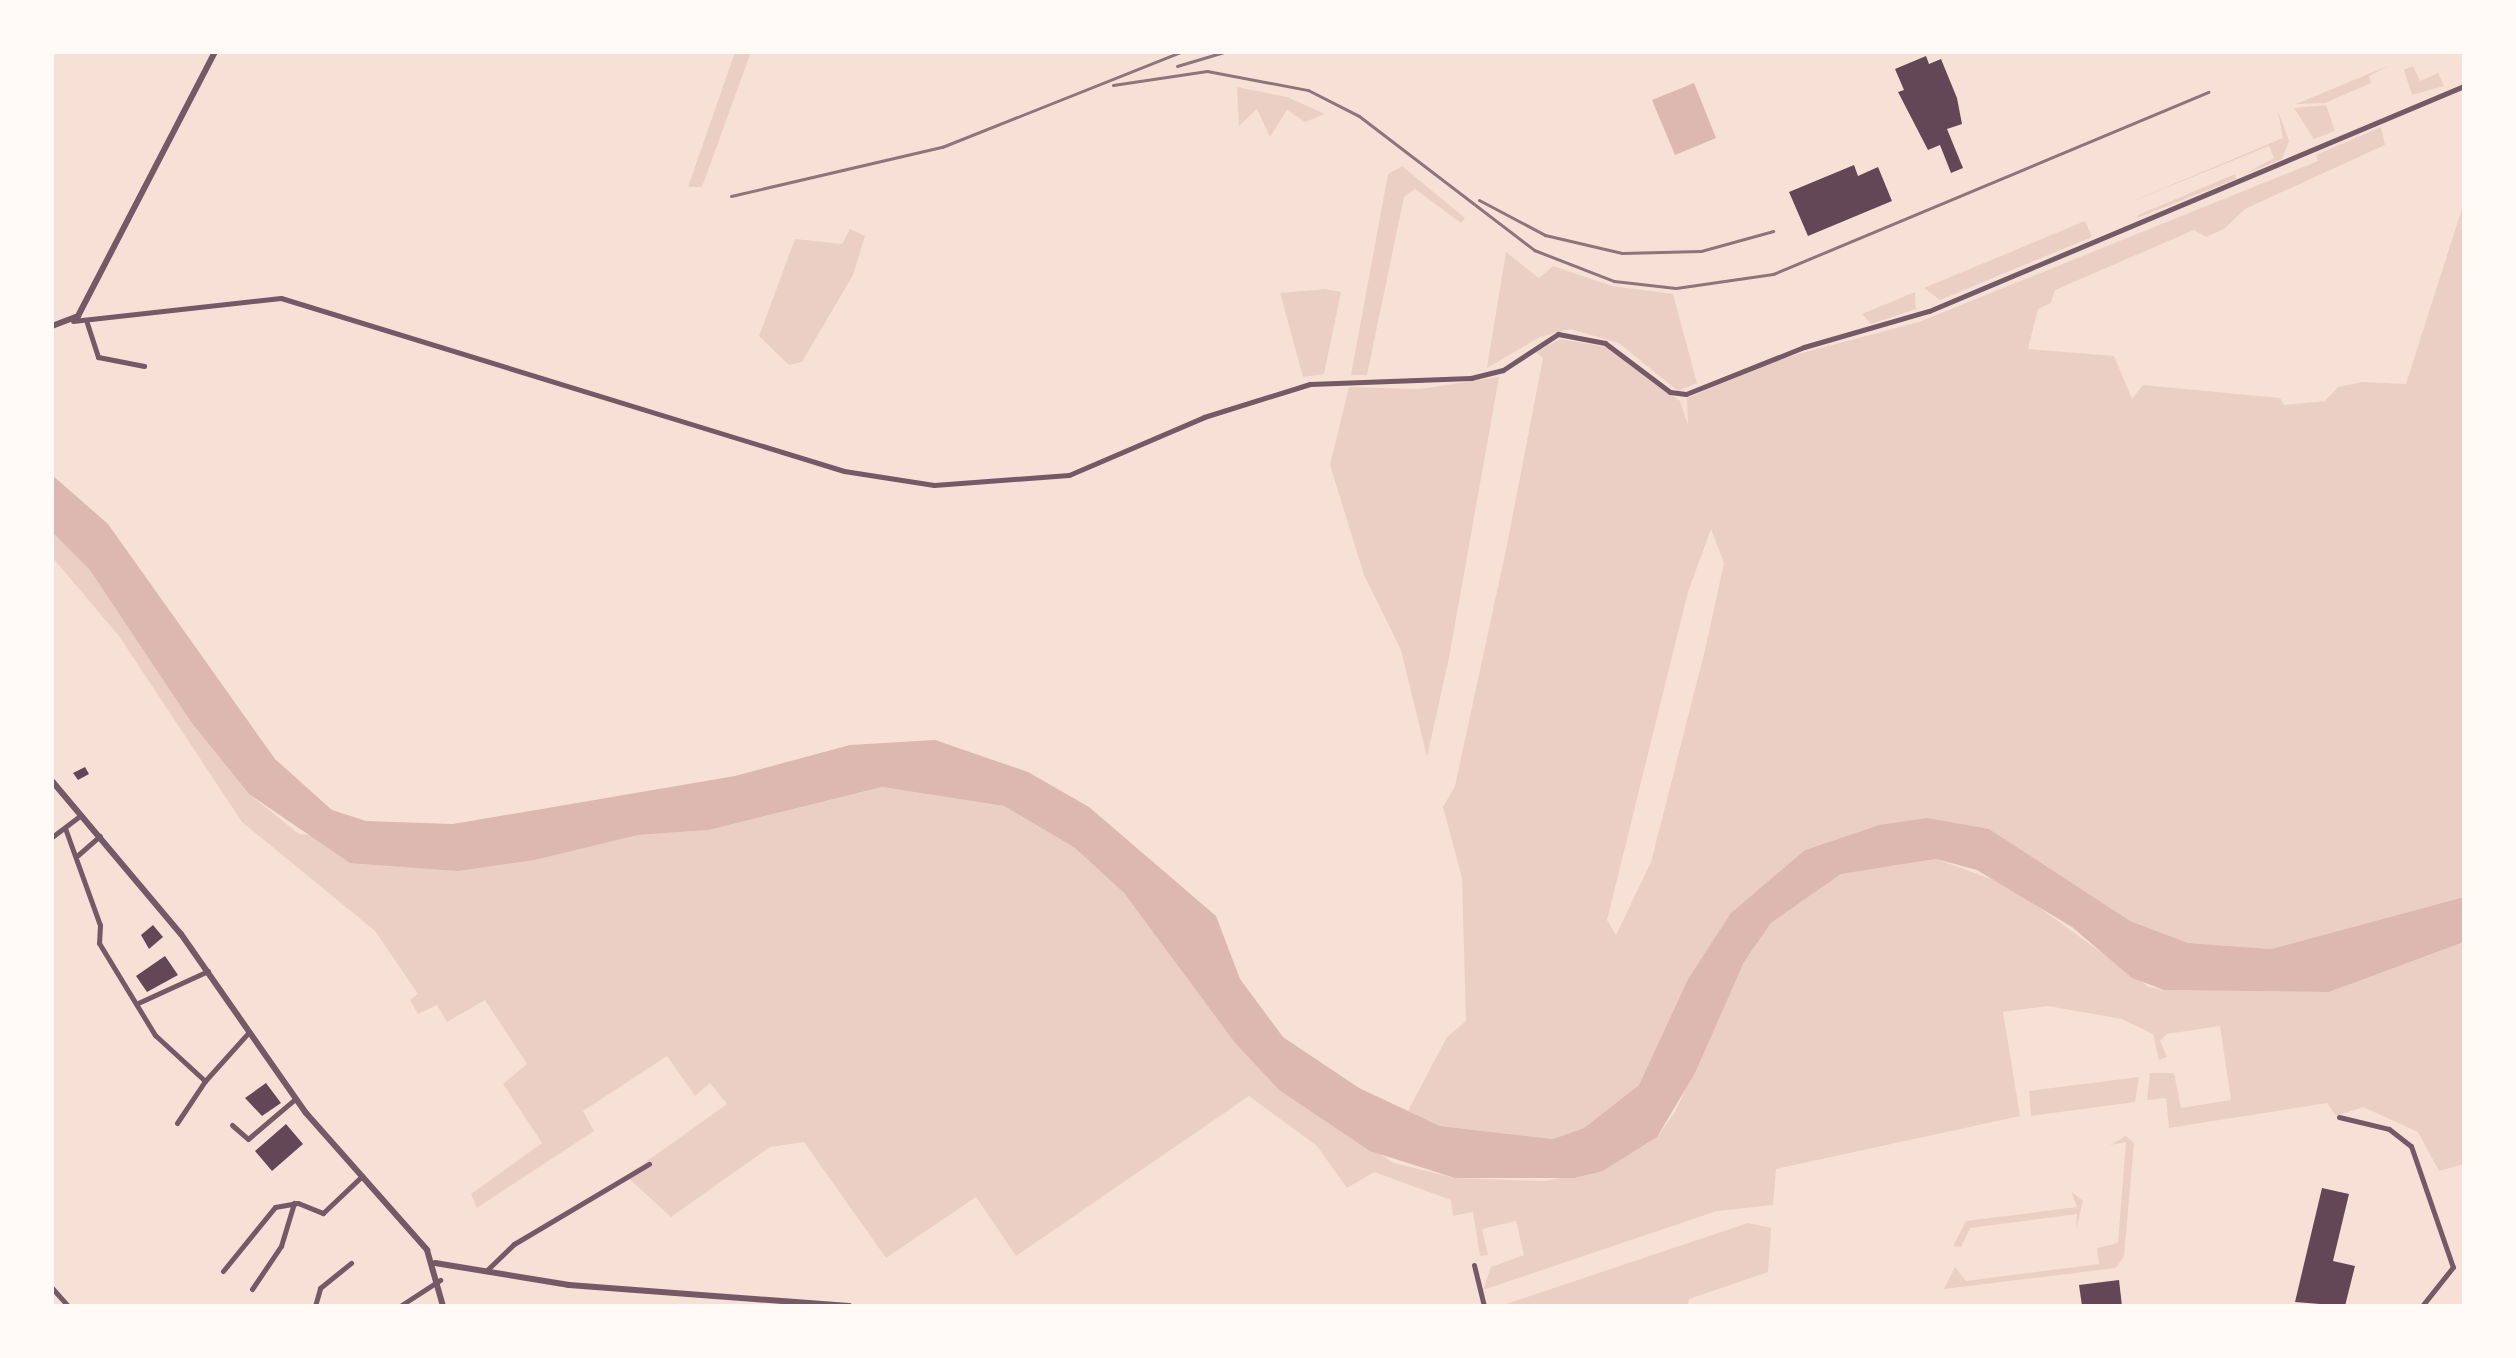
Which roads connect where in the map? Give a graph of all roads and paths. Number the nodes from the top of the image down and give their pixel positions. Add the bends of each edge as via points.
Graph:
1 (215, 52) edge
2 (2464, 86) edge
3 (73, 321) junction
4 (87, 323) junction
5 (52, 326) edge
6 (144, 366) dead end
7 (52, 781) edge
8 (81, 815) junction
9 (65, 828) junction
10 (100, 836) junction
11 (52, 837) edge
12 (78, 855) junction
13 (208, 971) junction
14 (138, 1003) junction
15 (249, 1032) junction
16 (205, 1081) junction
17 (295, 1099) junction
18 (2339, 1117) dead end
19 (177, 1123) dead end
20 (232, 1125) dead end
21 (649, 1164) dead end
22 (362, 1176) junction
23 (294, 1203) junction
24 (351, 1263) dead end
25 (435, 1263) junction
26 (1474, 1265) dead end
27 (223, 1271) dead end
28 (486, 1271) junction
29 (440, 1280) junction
30 (52, 1288) edge
31 (252, 1289) dead end
32 (68, 1306) edge
33 (315, 1306) edge
34 (400, 1306) edge
35 (443, 1306) edge
36 (849, 1306) edge
37 (1484, 1306) edge
38 (2422, 1306) edge

1 - 3 street
2 - 4 street via 1929,311 1675,394 1605,343 1558,334 1489,375 1310,384 1204,417 1069,475 934,485 825,466 281,298
3 - 4 street
3 - 5 street
4 - 6 street via 98,357
7 - 8 street
8 - 9 street
8 - 10 street
9 - 11 street
9 - 12 street
10 - 12 street
10 - 13 street
12 - 14 street via 99,943
13 - 14 street
13 - 15 street
14 - 16 street via 155,1035
15 - 16 street
15 - 17 street
16 - 19 street
17 - 20 street via 248,1139
17 - 22 street
18 - 38 street via 2389,1129 2411,1146 2453,1267
21 - 28 street via 514,1244
22 - 23 street via 323,1213
22 - 25 street
23 - 27 street via 264,1216
23 - 31 street via 281,1246
24 - 33 street via 320,1288
25 - 28 street
25 - 29 street
26 - 37 street
28 - 36 street via 569,1285
29 - 34 street
29 - 35 street
30 - 32 street

